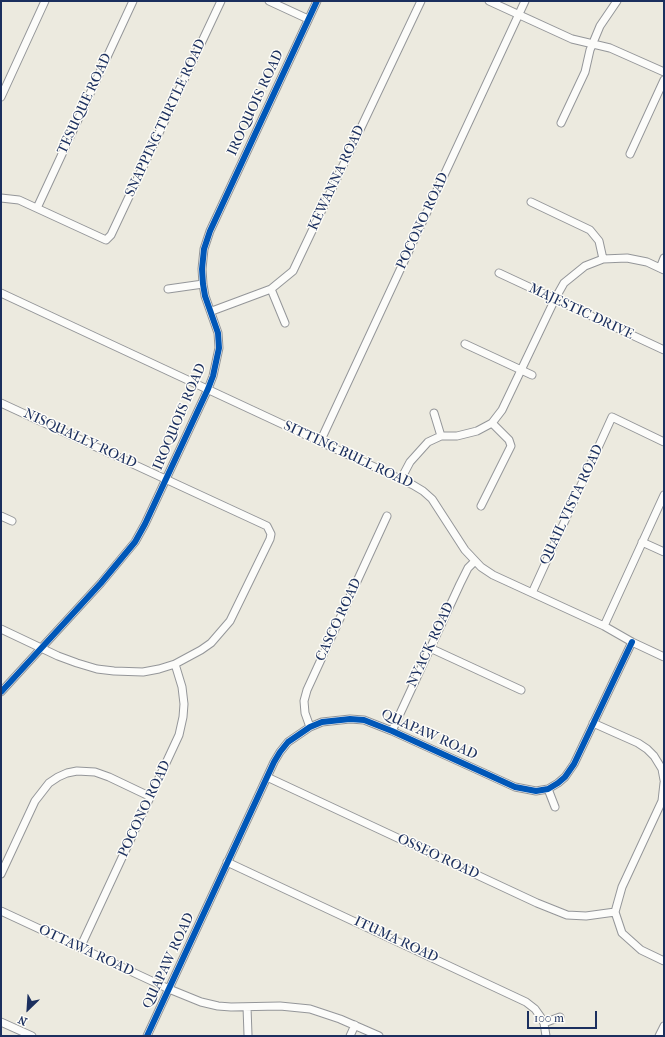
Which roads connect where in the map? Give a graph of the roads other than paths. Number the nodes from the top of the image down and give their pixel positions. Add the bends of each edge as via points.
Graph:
1 (45, 1) edge
2 (133, 1) edge
3 (221, 1) edge
4 (270, 1) edge
5 (317, 1) edge
6 (421, 1) edge
7 (489, 1) edge
8 (526, 1) edge
9 (617, 1) edge
10 (519, 15) junction
11 (308, 19) junction
12 (593, 43) junction
13 (664, 72) edge
14 (664, 80) edge
15 (1, 97) edge
16 (561, 123) dead end
17 (630, 154) dead end
18 (1, 198) edge
19 (531, 202) dead end
20 (37, 208) junction
21 (664, 258) edge
22 (603, 259) junction
23 (662, 269) edge
24 (498, 273) dead end
25 (203, 284) junction
26 (168, 289) dead end
27 (272, 289) junction
28 (1, 293) edge
29 (555, 300) junction
30 (212, 311) junction
31 (285, 322) dead end
32 (465, 344) dead end
33 (664, 350) edge
34 (521, 370) junction
35 (532, 375) dead end
36 (208, 389) junction
37 (1, 403) edge
38 (434, 413) dead end
39 (492, 423) junction
40 (441, 436) junction
41 (320, 442) junction
42 (664, 442) edge
43 (401, 479) junction
44 (166, 480) junction
45 (664, 495) edge
46 (481, 506) dead end
47 (1, 516) edge
48 (387, 516) dead end
49 (12, 521) dead end
50 (642, 542) junction
51 (664, 552) edge
52 (474, 562) junction
53 (532, 593) junction
54 (604, 626) junction
55 (1, 629) edge
56 (632, 642) junction
57 (41, 648) junction
58 (430, 648) junction
59 (664, 657) edge
60 (175, 664) junction
61 (521, 690) dead end
62 (1, 692) edge
63 (593, 723) junction
64 (310, 727) junction
65 (392, 731) junction
66 (663, 768) edge
67 (267, 777) junction
68 (664, 780) edge
69 (664, 783) edge
70 (548, 789) junction
71 (151, 797) junction
72 (556, 807) dead end
73 (227, 862) junction
74 (1, 874) edge
75 (1, 911) edge
76 (615, 912) junction
77 (80, 948) junction
78 (664, 961) edge
79 (169, 989) junction
80 (248, 1007) junction
81 (560, 1017) dead end
82 (1, 1022) edge
83 (544, 1023) junction
84 (355, 1025) junction
85 (664, 1026) edge
86 (248, 1035) edge
87 (32, 1036) edge
88 (147, 1036) edge
89 (350, 1036) edge
90 (379, 1036) edge
91 (546, 1036) edge
92 (659, 1036) edge

1 - 15 street
2 - 20 street, TESUQUE ROAD
3 - 20 street, SNAPPING TURTLE ROAD via 111,235 106,240
4 - 11 street
5 - 11 street, IROQUOIS ROAD
6 - 27 street, KEWANNA ROAD via 293,271
7 - 10 street
8 - 10 street, POCONO ROAD
9 - 12 street via 600,26
10 - 12 street via 572,40
10 - 41 street, POCONO ROAD
11 - 25 street, IROQUOIS ROAD via 210,231 204,249
12 - 13 street via 624,53
12 - 16 street via 585,72
14 - 17 street
18 - 20 street via 19,200
19 - 22 street via 590,230 599,241
21 - 23 street
22 - 23 street via 627,258 647,262
22 - 29 street via 585,266 564,283
24 - 29 street, MAJESTIC DRIVE
25 - 26 street
25 - 30 street, IROQUOIS ROAD
27 - 30 street, KEWANNA ROAD
27 - 31 street
28 - 36 street, SITTING BULL ROAD
29 - 33 street, MAJESTIC DRIVE
29 - 34 street
30 - 36 street, IROQUOIS ROAD via 218,333 218,348 217,362
32 - 34 street
34 - 35 street
34 - 39 street via 502,410
36 - 41 street, SITTING BULL ROAD
36 - 44 street, IROQUOIS ROAD
37 - 44 street, NISQUALLY ROAD
38 - 40 street
39 - 40 street via 477,431 457,436
39 - 46 street via 509,440 511,446
40 - 43 street via 428,442 415,455
41 - 43 street, SITTING BULL ROAD
42 - 53 street, QUAIL VISTA ROAD via 612,417
43 - 52 street, SITTING BULL ROAD via 432,499
44 - 57 street, IROQUOIS ROAD via 129,551
44 - 60 street, NISQUALLY ROAD via 267,526 271,534 230,621 211,643
45 - 50 street
47 - 49 street
48 - 64 street, CASCO ROAD via 307,690 304,701
50 - 51 street
50 - 54 street
52 - 53 street, SITTING BULL ROAD via 493,575
52 - 58 street, NYACK ROAD via 468,568
53 - 54 street, SITTING BULL ROAD
54 - 56 street, SITTING BULL ROAD
55 - 57 street
56 - 59 street, SITTING BULL ROAD
56 - 63 street
57 - 60 street via 77,664 114,671 143,672
57 - 62 street, IROQUOIS ROAD
58 - 61 street
58 - 65 street, NYACK ROAD
60 - 71 street, POCONO ROAD via 182,687 183,718 179,735
63 - 66 street via 638,743 654,756
63 - 70 street via 569,772
64 - 65 street, QUAPAW ROAD via 322,722 350,719 364,720
64 - 67 street, QUAPAW ROAD via 288,742
65 - 70 street, QUAPAW ROAD via 515,787 536,791
66 - 68 street
67 - 73 street, QUAPAW ROAD
67 - 76 street, OSSEO ROAD via 567,915 586,916
69 - 76 street via 662,802 622,887
70 - 72 street
71 - 74 street via 95,772 77,771 58,777 49,783 35,801
71 - 77 street, POCONO ROAD
73 - 79 street, QUAPAW ROAD
73 - 83 street, ITUMA ROAD via 507,992 535,1009
75 - 77 street, OTTAWA ROAD
76 - 78 street via 622,933 641,950
77 - 79 street, OTTAWA ROAD
79 - 80 street, OTTAWA ROAD via 218,1006
79 - 88 street, QUAPAW ROAD
80 - 84 street, OTTAWA ROAD via 310,1009
80 - 86 street
81 - 83 street
82 - 87 street
83 - 91 street, ITUMA ROAD
84 - 89 street
84 - 90 street, OTTAWA ROAD
85 - 92 street

